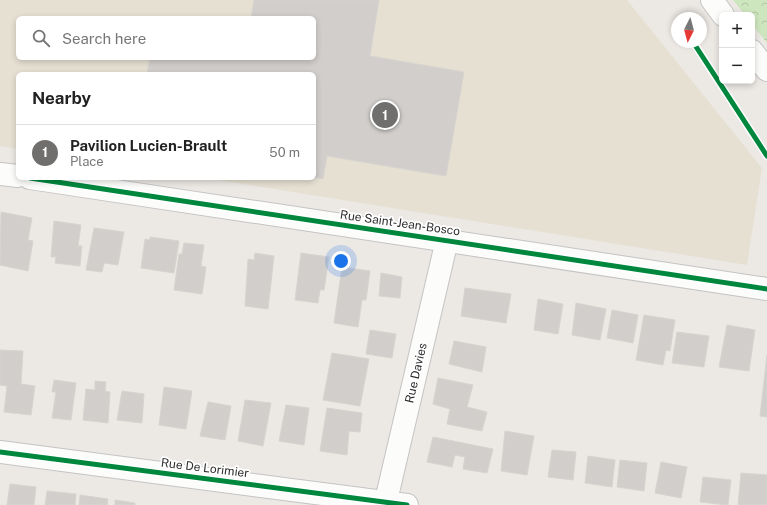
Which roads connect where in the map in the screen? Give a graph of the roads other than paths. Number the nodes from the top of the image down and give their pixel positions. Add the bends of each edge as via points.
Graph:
1 (712, 0) edge
2 (721, 12) edge
3 (755, 55) edge
4 (767, 70) edge
5 (0, 174) edge
6 (16, 176) edge
7 (43, 180) edge
8 (447, 240) junction
9 (767, 289) edge
10 (0, 452) edge
11 (385, 503) edge
12 (407, 505) edge

1 - 2 street
3 - 4 street
5 - 6 street
7 - 8 street, Rue Saint-Jean-Bosco
8 - 9 street, Rue Saint-Jean-Bosco
8 - 11 street, Rue Davies
10 - 11 street, Rue De Lorimier
11 - 12 street, Rue De Lorimier

